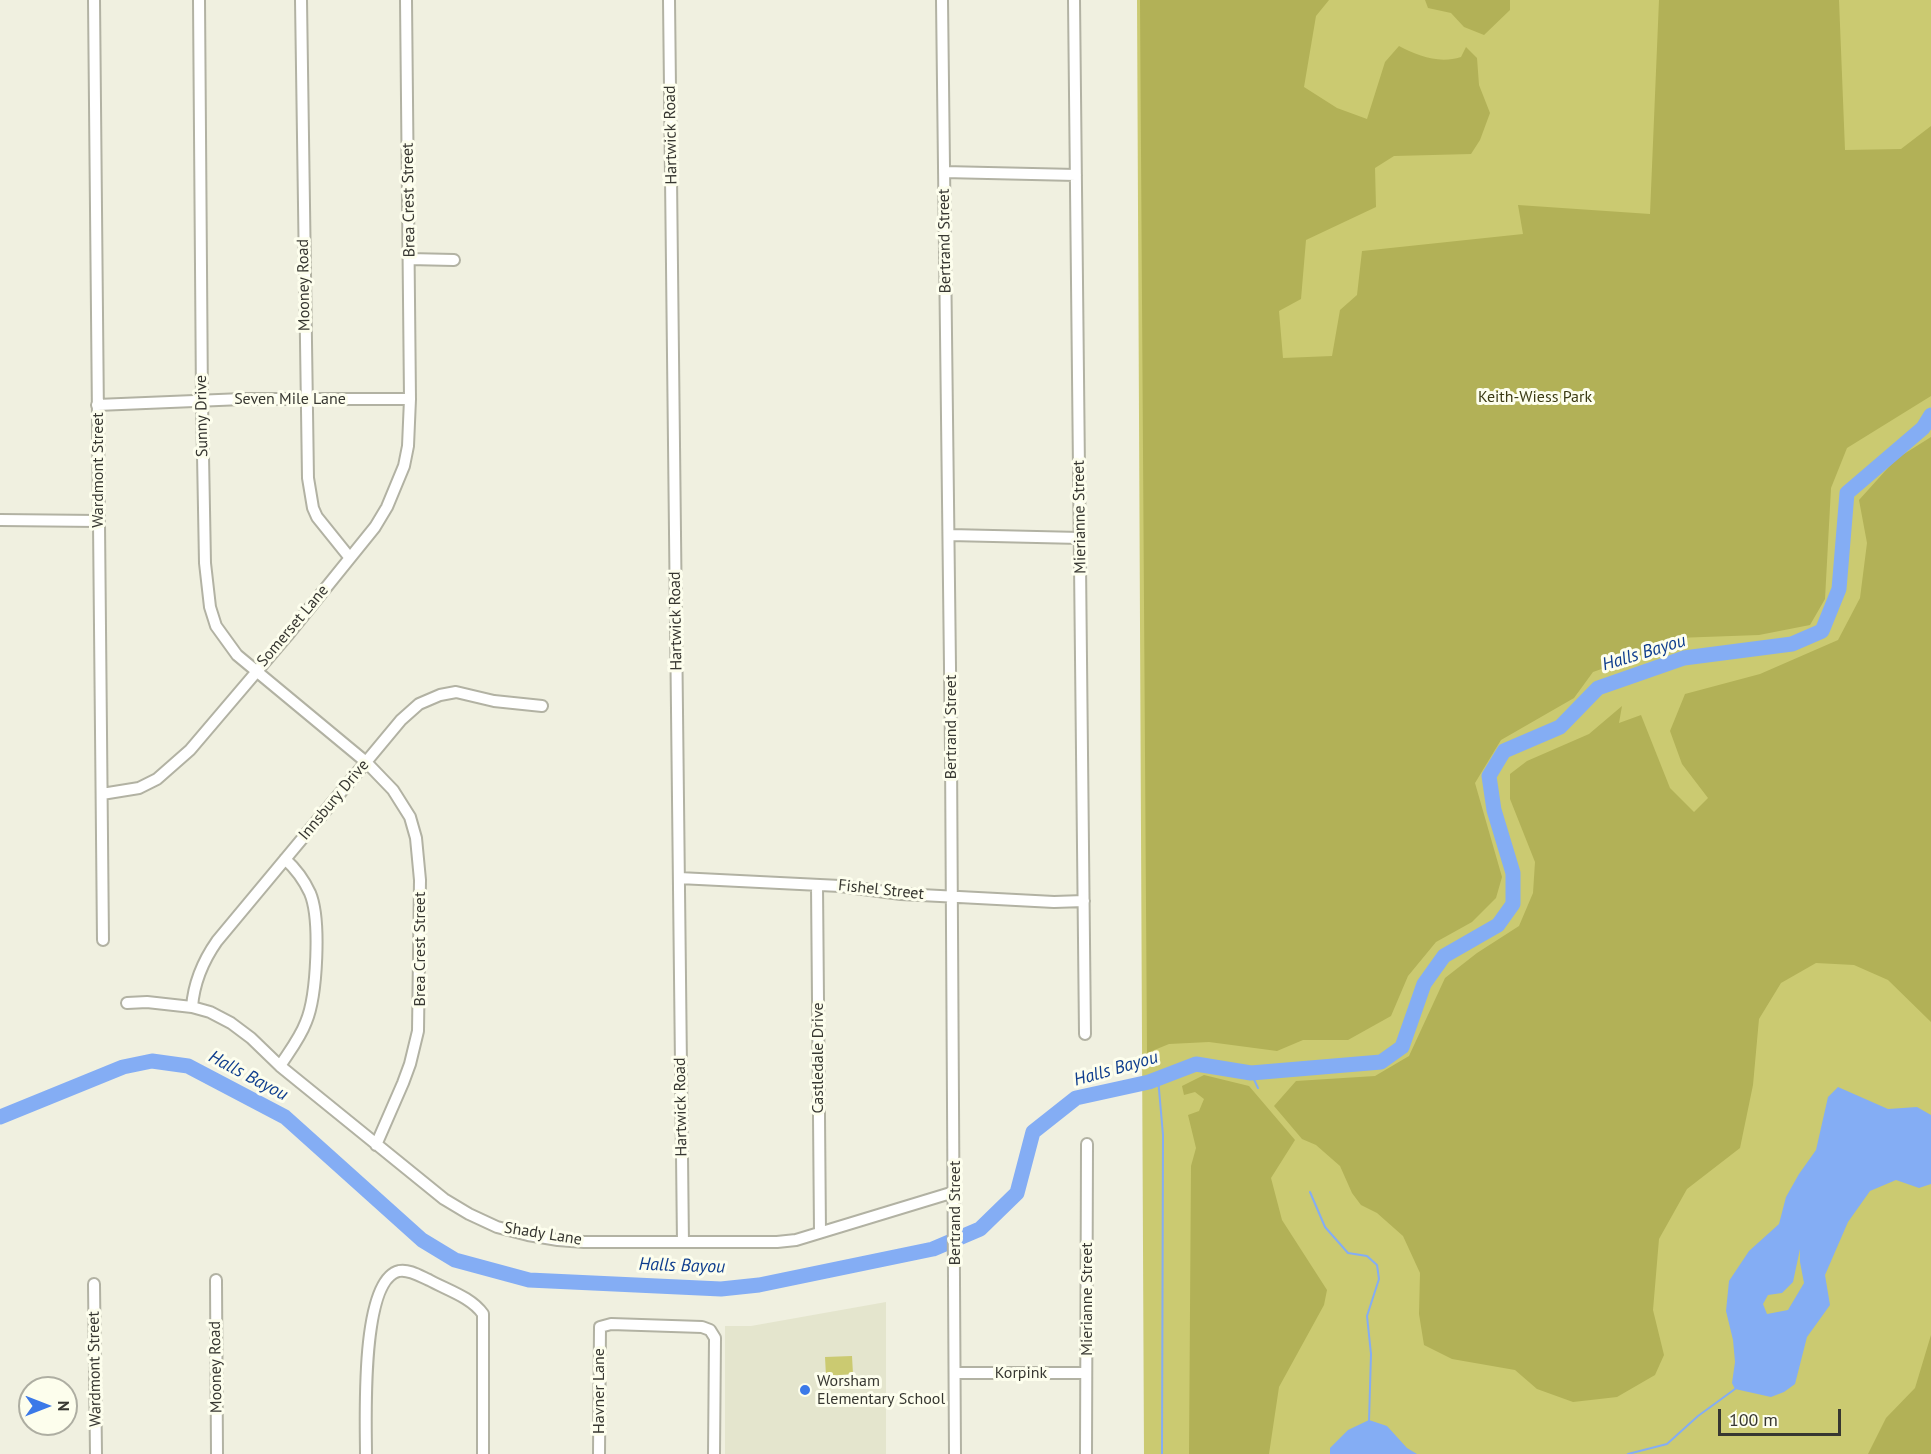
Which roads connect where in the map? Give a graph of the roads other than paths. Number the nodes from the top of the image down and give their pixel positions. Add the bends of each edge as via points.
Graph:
1 (94, 0) edge
2 (199, 0) edge
3 (301, 0) edge
4 (406, 0) edge
5 (669, 0) edge
6 (942, 0) edge
7 (1074, 0) edge
8 (944, 172) junction
9 (1076, 175) junction
10 (410, 259) junction
11 (454, 260) dead end
12 (306, 399) junction
13 (410, 399) junction
14 (202, 400) junction
15 (98, 405) junction
16 (0, 520) edge
17 (98, 520) junction
18 (950, 536) junction
19 (1080, 538) junction
20 (350, 558) junction
21 (255, 671) junction
22 (542, 706) dead end
23 (366, 762) junction
24 (102, 794) junction
25 (285, 860) junction
26 (679, 878) junction
27 (817, 885) junction
28 (952, 896) junction
29 (1084, 901) junction
30 (103, 940) dead end
31 (127, 1003) dead end
32 (192, 1007) junction
33 (1085, 1034) dead end
34 (280, 1066) junction
35 (1087, 1144) dead end
36 (376, 1145) junction
37 (954, 1197) junction
38 (820, 1232) junction
39 (683, 1242) junction
40 (216, 1280) dead end
41 (94, 1284) dead end
42 (955, 1373) junction
43 (1086, 1373) junction
44 (96, 1454) edge
45 (217, 1454) edge
46 (366, 1454) edge
47 (483, 1454) edge
48 (599, 1454) edge
49 (714, 1454) edge
50 (955, 1454) edge
51 (1086, 1454) edge

1 - 15 street, Wardmont Street
2 - 14 street, Sunny Drive
3 - 12 street, Mooney Road
4 - 10 street, Brea Crest Street
5 - 26 street, Hartwick Road
6 - 8 street, Bertrand Street
7 - 9 street, Mierianne Street
8 - 9 street
8 - 18 street, Bertrand Street
9 - 19 street, Mierianne Street
10 - 11 street
10 - 13 street, Brea Crest Street
12 - 13 street, Seven Mile Lane
12 - 14 street, Seven Mile Lane
12 - 20 street, Mooney Road via 308,478 313,508
13 - 20 street, Somerset Lane via 408,446 397,486 375,527
14 - 15 street, Seven Mile Lane
14 - 21 street, Sunny Drive via 210,607 226,642
15 - 17 street, Wardmont Street
16 - 17 street
17 - 24 street, Wardmont Street
18 - 19 street
18 - 28 street, Bertrand Street
19 - 29 street, Mierianne Street
20 - 21 street, Somerset Lane
21 - 23 street, Sunny Drive
21 - 24 street, Somerset Lane via 190,750 166,772 140,788
22 - 23 street, Innsbury Drive via 456,692 440,695 409,713
23 - 25 street, Innsbury Drive
23 - 36 street, Brea Crest Street via 393,790 410,817 420,880 420,1008 416,1042 404,1083
24 - 30 street, Wardmont Street
25 - 32 street, Innsbury Drive via 205,959
25 - 34 street via 311,895 315,962 313,997 306,1022
26 - 27 street, Fishel Street
26 - 39 street, Hartwick Road
27 - 28 street, Fishel Street
27 - 38 street, Castledale Drive
28 - 29 street, Fishel Street
28 - 37 street, Bertrand Street
29 - 33 street, Mierianne Street
31 - 32 street, Shady Lane
32 - 34 street, Shady Lane via 231,1023
34 - 36 street, Shady Lane
35 - 43 street, Mierianne Street
36 - 39 street, Shady Lane via 444,1198 497,1227 558,1240
37 - 38 street, Shady Lane
37 - 42 street, Bertrand Street
38 - 39 street, Shady Lane via 777,1242
40 - 45 street, Mooney Road
41 - 44 street, Wardmont Street
42 - 43 street, Korpink
42 - 50 street, Bertrand Street
43 - 51 street, Mierianne Street
46 - 47 street via 368,1334 380,1290 396,1271 403,1270 476,1305 483,1314
48 - 49 street, Havner Lane via 600,1327 611,1324 710,1330 715,1345

